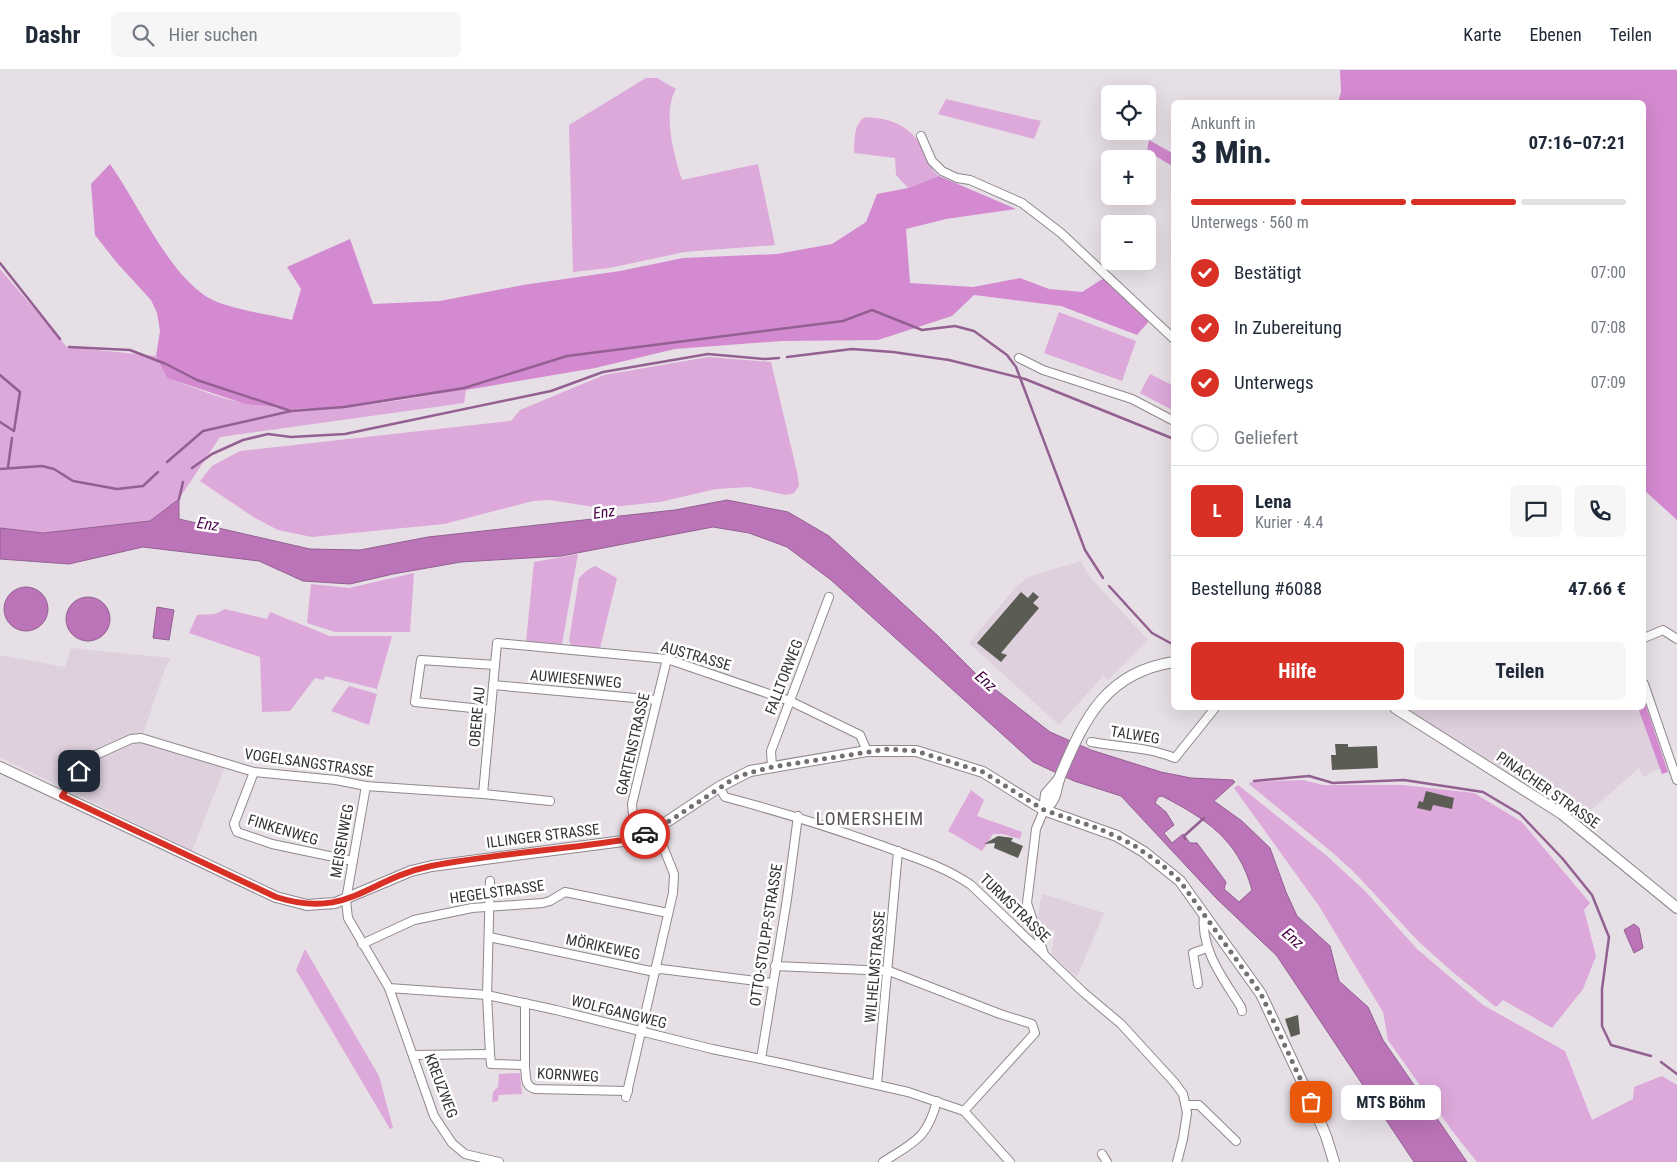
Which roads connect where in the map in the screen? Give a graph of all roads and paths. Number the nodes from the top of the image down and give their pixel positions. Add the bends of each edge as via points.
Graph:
1 (921, 136) dead end
2 (1171, 336) edge
3 (1019, 358) dead end
4 (1171, 419) edge
5 (829, 597) dead end
6 (1646, 637) edge
7 (1677, 639) edge
8 (497, 642) joint
9 (667, 658) junction
10 (1171, 663) edge
11 (495, 665) junction
12 (493, 685) junction
13 (1646, 690) edge
14 (657, 700) junction
15 (790, 701) junction
16 (491, 710) junction
17 (1213, 710) edge
18 (1398, 710) edge
19 (1090, 742) dead end
20 (867, 751) junction
21 (0, 767) edge
22 (772, 767) junction
23 (254, 772) junction
24 (1676, 775) edge
25 (366, 786) junction
26 (719, 788) junction
27 (483, 794) junction
28 (62, 796) junction
29 (550, 801) dead end
30 (1044, 810) junction
31 (798, 816) junction
32 (656, 829) junction
33 (643, 835) junction
34 (898, 852) junction
35 (353, 861) junction
36 (490, 881) dead end
37 (346, 900) junction
38 (490, 906) junction
39 (1677, 908) edge
40 (1204, 913) junction
41 (668, 914) junction
42 (489, 937) junction
43 (362, 944) junction
44 (1207, 948) junction
45 (1045, 956) junction
46 (775, 966) junction
47 (656, 970) junction
48 (889, 971) junction
49 (772, 984) junction
50 (1198, 984) dead end
51 (389, 988) junction
52 (487, 995) junction
53 (525, 1003) junction
54 (1242, 1011) dead end
55 (642, 1032) junction
56 (490, 1054) junction
57 (414, 1055) junction
58 (761, 1059) junction
59 (525, 1067) junction
60 (877, 1084) junction
61 (937, 1101) junction
62 (1186, 1105) junction
63 (964, 1111) junction
64 (1236, 1141) dead end
65 (1102, 1154) dead end
66 (498, 1162) edge
67 (883, 1162) edge
68 (1010, 1162) edge
69 (1107, 1162) edge
70 (1176, 1162) edge
71 (1334, 1162) edge

1 - 2 street via 932,161 942,171 1022,203 1061,233
3 - 4 street via 1043,370 1132,399
5 - 15 street, FALLTORWEG
6 - 7 street via 1663,630
8 - 9 street, AUSTRASSE
8 - 11 street, OBERE AU
9 - 14 street, GARTENSTRASSE
9 - 15 street, AUSTRASSE
10 - 30 street via 1141,670 1114,687 1092,710 1054,789 1055,799
11 - 12 street, OBERE AU
11 - 16 street via 421,660 415,702
12 - 14 street, AUWIESENWEG
12 - 16 street, OBERE AU
13 - 24 street
14 - 33 street, GARTENSTRASSE via 632,804
15 - 20 street, AUSTRASSE via 860,735
15 - 22 street, FALLTORWEG via 771,751
16 - 27 street, OBERE AU
17 - 19 street, TALWEG via 1176,758 1154,750
18 - 39 street, PINACHER STRASSE via 1562,814
20 - 22 street, ILLINGER STRASSE
20 - 30 street, ILLINGER STRASSE via 916,751 983,772
21 - 28 street, ILLINGER STRASSE
22 - 26 street, ILLINGER STRASSE via 750,771
23 - 25 street, VOGELSANGSTRASSE
23 - 28 street, VOGELSANGSTRASSE via 141,738 131,738 87,759
23 - 35 street, FINKENWEG via 234,824 237,832 272,844
25 - 27 street, VOGELSANGSTRASSE
25 - 35 street, MEISENWEG
26 - 31 street, TURMSTRASSE via 725,797
26 - 32 street, ILLINGER STRASSE
27 - 29 street, VOGELSANGSTRASSE
28 - 37 street, ILLINGER STRASSE via 276,897 321,906
30 - 40 street, ILLINGER STRASSE via 1100,829 1144,852 1180,881
30 - 45 street via 1036,834 1027,903
31 - 34 street, TURMSTRASSE
31 - 46 street, OTTO-STOLPP-STRASSE
32 - 33 street, ILLINGER STRASSE
32 - 41 street via 674,874
33 - 37 street, ILLINGER STRASSE via 432,866 394,878
34 - 45 street, TURMSTRASSE via 959,876 971,884
34 - 48 street, WILHELMSTRASSE
35 - 37 street, MEISENWEG
36 - 38 street
37 - 43 street via 348,918
38 - 41 street, HEGELSTRASSE via 543,903 565,892
38 - 42 street
38 - 43 street, HEGELSTRASSE via 414,920
40 - 44 street
40 - 71 street, ILLINGER STRASSE via 1261,994 1326,1136
41 - 47 street
42 - 47 street, MÖRIKEWEG
42 - 52 street
43 - 51 street
44 - 50 street via 1193,953
44 - 54 street
45 - 62 street, TURMSTRASSE via 1134,1038 1174,1082
46 - 48 street
46 - 49 street, OTTO-STOLPP-STRASSE
47 - 49 street, MÖRIKEWEG via 661,968
47 - 55 street
48 - 60 street, WILHELMSTRASSE
48 - 63 street via 1035,1026 1036,1033
49 - 58 street, OTTO-STOLPP-STRASSE
51 - 52 street, WOLFGANGWEG
51 - 57 street, KREUZWEG
52 - 53 street, WOLFGANGWEG
52 - 56 street
53 - 55 street, WOLFGANGWEG
53 - 59 street
55 - 58 street, WOLFGANGWEG
55 - 59 street, KORNWEG via 627,1094 535,1089 526,1081
56 - 57 street
56 - 59 street, KORNWEG via 491,1064
57 - 66 street, KREUZWEG via 434,1116 452,1143 465,1154
58 - 60 street, WOLFGANGWEG
60 - 61 street, WOLFGANGWEG
61 - 63 street, WOLFGANGWEG
61 - 67 street via 928,1129 921,1138
62 - 64 street via 1199,1105
62 - 70 street via 1183,1140
63 - 68 street, WOLFGANGWEG
65 - 69 street

